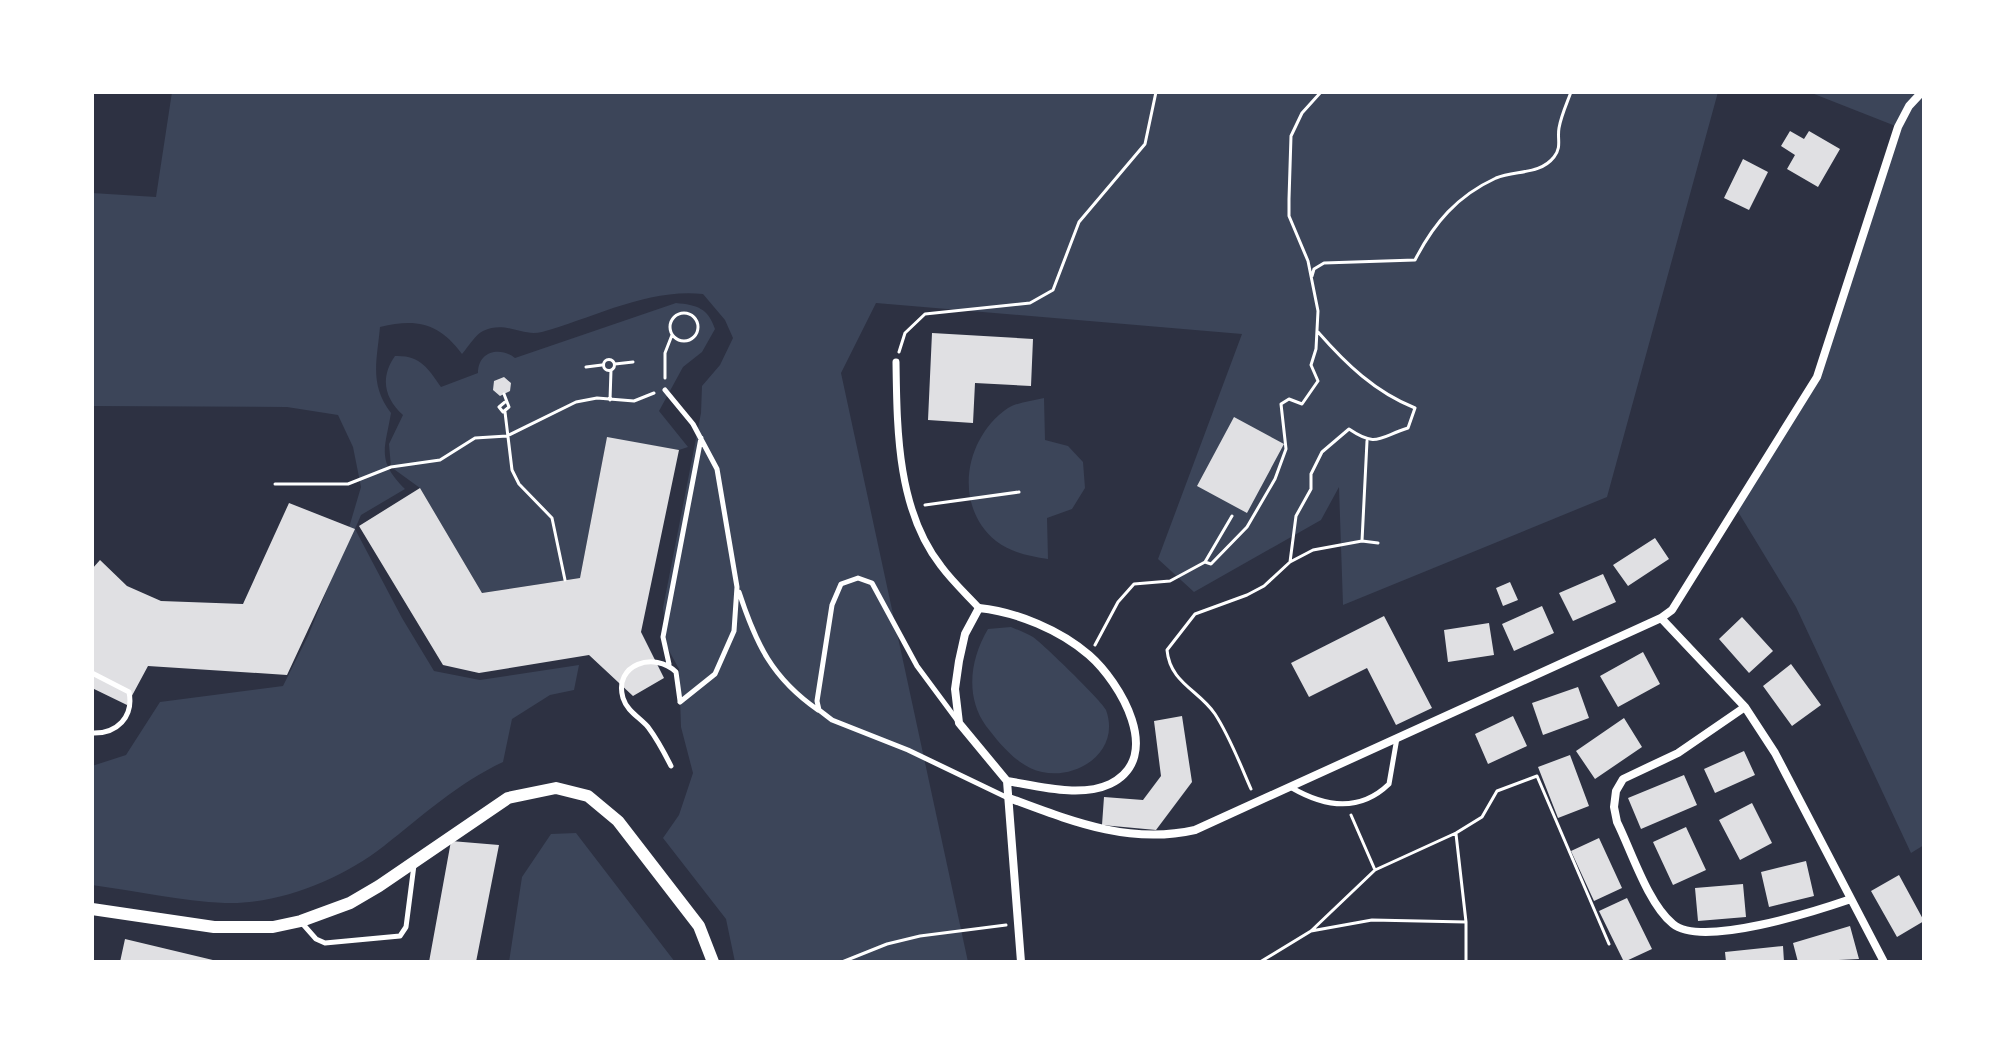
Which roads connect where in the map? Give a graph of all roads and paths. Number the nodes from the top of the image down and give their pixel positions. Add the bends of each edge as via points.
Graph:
1 (1156, 92) edge
2 (1321, 92) edge
3 (1571, 92) edge
4 (1922, 92) edge
5 (1312, 280) junction
6 (1318, 332) junction
7 (672, 335) junction
8 (633, 362) dead end
9 (896, 362) joint
10 (615, 364) junction
11 (603, 365) junction
12 (586, 367) dead end
13 (611, 370) junction
14 (665, 390) junction
15 (504, 394) dead end
16 (610, 400) junction
17 (507, 436) junction
18 (701, 438) junction
19 (1367, 441) junction
20 (275, 484) dead end
21 (1019, 492) dead end
22 (913, 507) junction
23 (1232, 516) dead end
24 (1362, 541) junction
25 (1378, 543) dead end
26 (1206, 560) junction
27 (1290, 562) junction
28 (565, 580) dead end
29 (737, 587) junction
30 (979, 608) junction
31 (1661, 618) junction
32 (1090, 655) junction
33 (669, 664) junction
34 (92, 673) edge
35 (1745, 707) junction
36 (819, 710) junction
37 (959, 723) junction
38 (92, 733) edge
39 (1397, 738) junction
40 (671, 766) dead end
41 (1007, 781) junction
42 (1292, 788) junction
43 (1009, 798) junction
44 (1257, 804) junction
45 (1346, 805) junction
46 (1456, 833) junction
47 (415, 862) junction
48 (1375, 870) junction
49 (1851, 899) junction
50 (92, 909) edge
51 (301, 921) junction
52 (1466, 922) junction
53 (1006, 925) dead end
54 (1311, 931) junction
55 (1609, 944) dead end
56 (713, 962) edge
57 (771, 962) edge
58 (789, 962) edge
59 (842, 962) edge
60 (1021, 962) edge
61 (1260, 962) edge
62 (1466, 962) edge
63 (1884, 962) edge

1 - 9 path via 1145,144 1079,222 1053,290 1030,303 925,314 905,333
2 - 5 path via 1291,136 1289,216
3 - 5 path via 1559,129 1560,147 1552,160 1541,168 1497,177 1461,201 1433,225 1415,260 1324,263 1314,269
4 - 31 street via 1898,127 1817,377 1737,510 1672,610
5 - 6 path
6 - 19 path via 1351,368 1390,398 1415,408 1408,428
6 - 26 path via 1311,365 1318,381 1302,404 1289,399 1281,404 1286,449 1265,502 1221,555 1211,564
7 - 7 path via 670,326 677,315 686,313 697,322 698,331 688,341
7 - 14 path via 665,353
8 - 10 path
9 - 22 street via 897,427
10 - 11 path via 609,359
10 - 13 path
11 - 12 path
11 - 13 path
13 - 16 path
14 - 16 path via 634,401
14 - 18 lane
15 - 17 path via 509,407
16 - 17 path via 576,402
17 - 20 path via 475,438 440,460 391,467 348,484
17 - 28 path via 519,484 552,518
18 - 29 lane via 717,469
18 - 33 lane via 663,637
19 - 24 path
19 - 27 path via 1349,429 1322,452 1296,516
21 - 22 path
22 - 30 street via 939,564
23 - 26 path
24 - 25 path
24 - 27 path via 1313,550
26 - 32 path via 1170,581 1134,584 1118,602
27 - 44 path via 1264,586 1195,614 1167,650 1168,664 1187,690 1213,711
29 - 33 lane via 734,631 715,674 680,702 678,676
29 - 36 lane via 768,662 797,695
30 - 32 street via 1033,621
30 - 37 street via 959,661
31 - 35 street
31 - 39 street
32 - 41 street via 1131,711 1136,731 1131,761 1110,784 1093,788
33 - 40 lane via 649,660 632,667 622,693
34 - 38 lane via 129,692 131,705 121,725
35 - 49 street via 1800,797
35 - 49 street via 1678,753 1623,779 1616,791 1617,822 1661,910 1674,925 1690,932 1760,926
36 - 37 lane via 836,590 849,580 866,578 917,666
36 - 43 lane
37 - 41 street
39 - 42 street
39 - 45 lane via 1389,784 1373,797
41 - 43 street
42 - 44 street
42 - 45 lane via 1321,802
43 - 44 street via 1088,826 1146,837 1195,830
43 - 60 street
45 - 48 path
46 - 48 path
46 - 52 path
46 - 55 path via 1482,817 1497,791 1537,776
47 - 51 street via 350,903
47 - 51 lane via 406,927 400,936 325,943
47 - 56 street via 508,798 556,788 588,796 618,821 683,902
48 - 54 path
49 - 63 street
50 - 51 street via 214,927 273,927
52 - 54 path via 1372,920
52 - 62 path
53 - 59 path via 920,936
54 - 61 path
57 - 58 path

